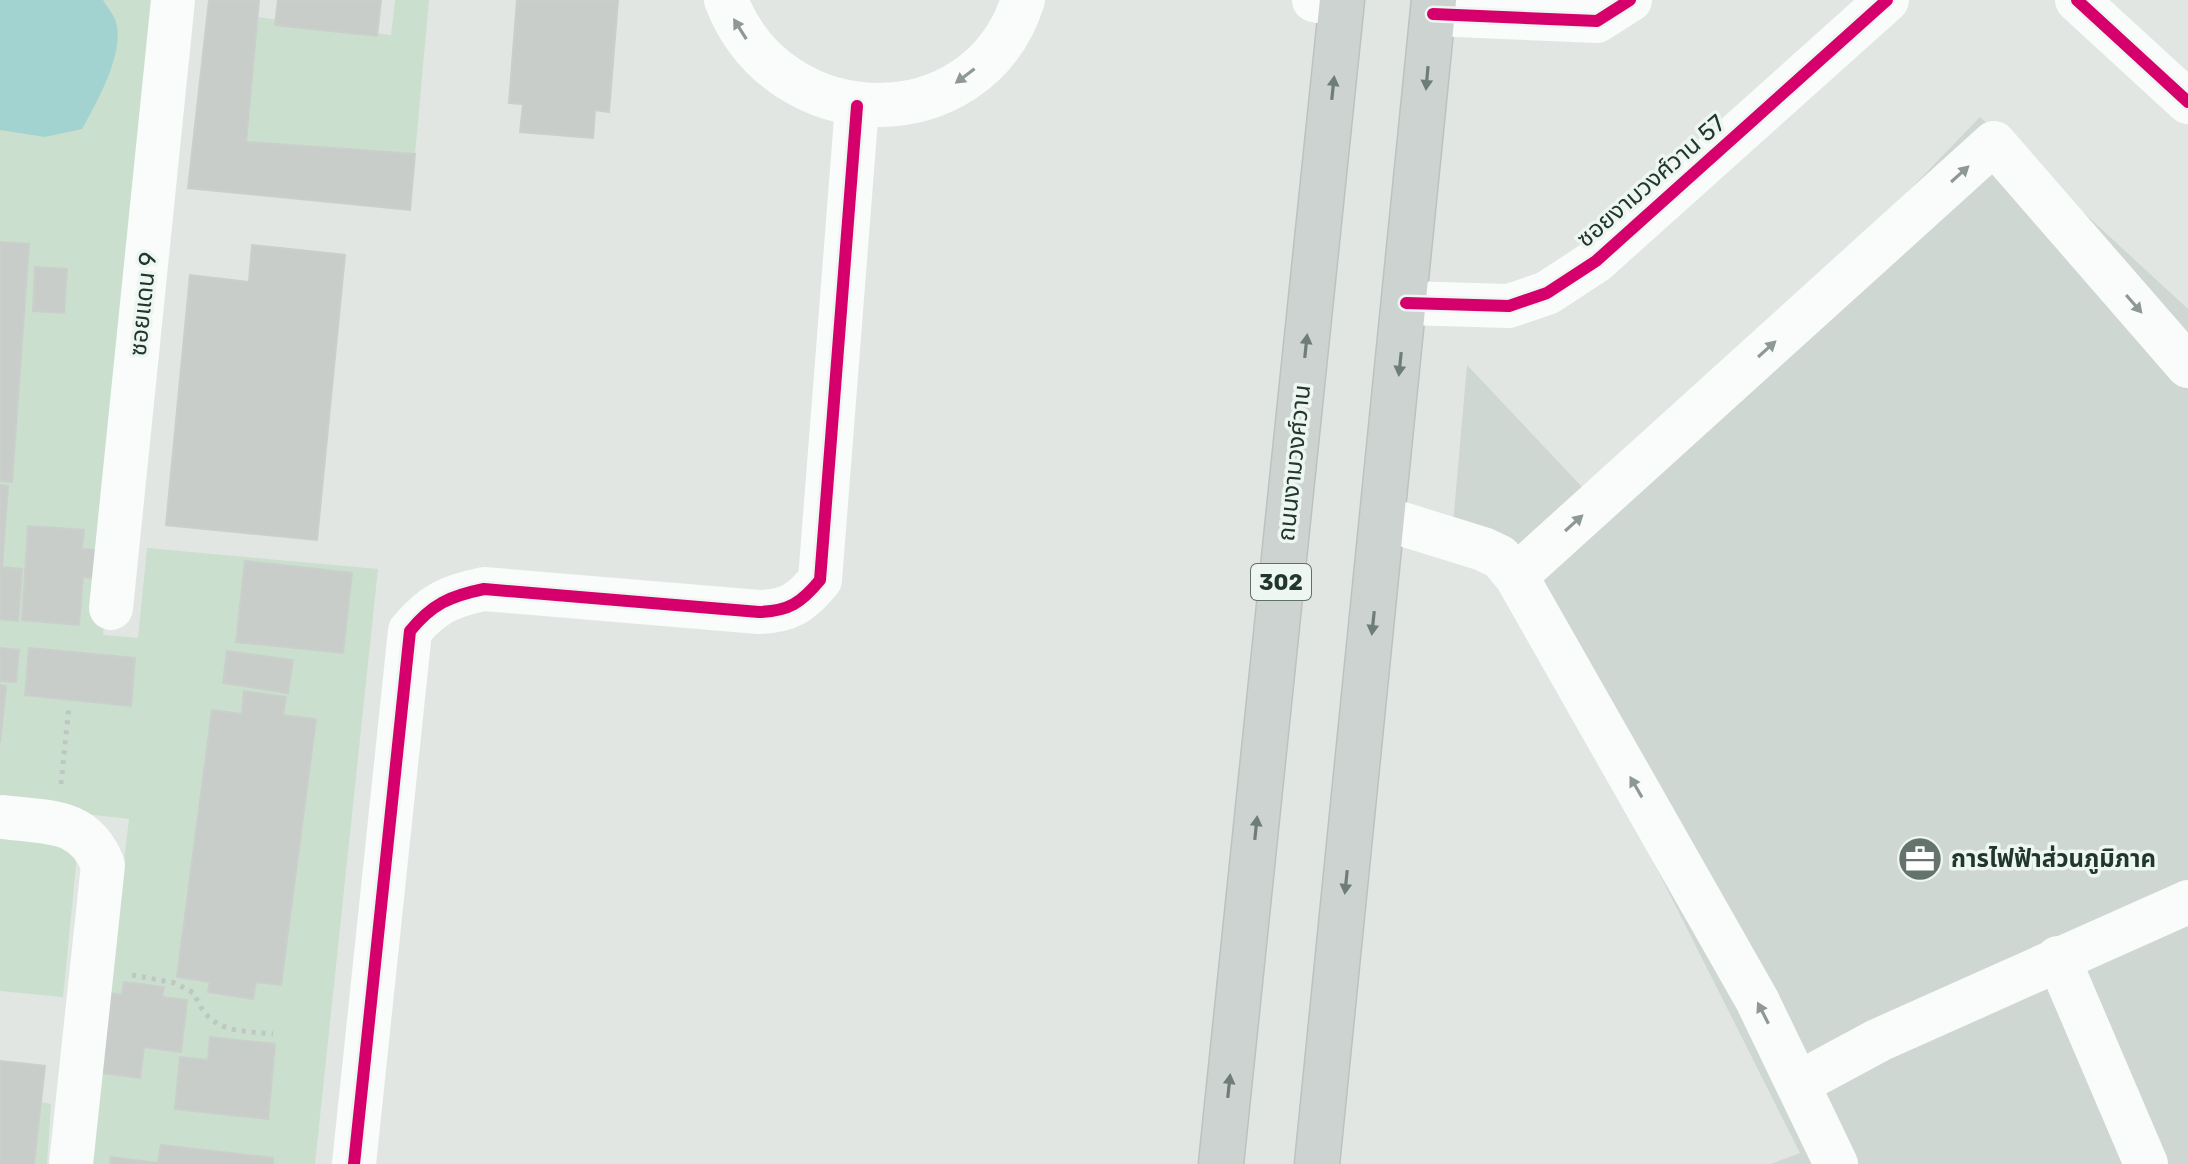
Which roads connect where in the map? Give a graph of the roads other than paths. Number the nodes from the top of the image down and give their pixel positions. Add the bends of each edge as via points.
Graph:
1 (173, 0) edge
2 (726, 0) edge
3 (1023, 0) edge
4 (1630, 0) edge
5 (1887, 0) edge
6 (2077, 0) edge
7 (1332, 2) edge
8 (1433, 7) edge
9 (2188, 102) edge
10 (857, 106) junction
11 (1406, 303) junction
12 (2188, 366) edge
13 (1383, 518) junction
14 (1516, 576) junction
15 (111, 608) dead end
16 (3, 817) dead end
17 (2188, 902) edge
18 (2058, 958) junction
19 (1799, 1083) junction
20 (71, 1164) edge
21 (354, 1164) edge
22 (1221, 1164) edge
23 (1317, 1164) edge
24 (1836, 1164) edge
25 (2146, 1164) edge

1 - 15 street, ซอยแดน 9
10 -> 2 street via 809,93 767,65 736,26
3 -> 10 street via 1017,19 989,59 950,88 905,104
4 - 8 street via 1597,21
5 - 11 street, ซอยงามวงศ์วาน 57 via 1596,261 1547,293 1509,306
6 - 9 street
22 -> 7 main road, ถนนงามวงศ์วาน / 302
8 -> 11 main road
10 - 21 street via 820,580 804,600 785,611 759,612 484,589 447,597 410,631
11 -> 13 main road
14 -> 12 street via 1994,143
13 - 14 street via 1483,549 1500,557
13 -> 23 main road
19 -> 14 street
16 - 20 street via 88,836 103,865
17 - 18 street
18 - 19 street
18 - 25 street
19 - 24 street

